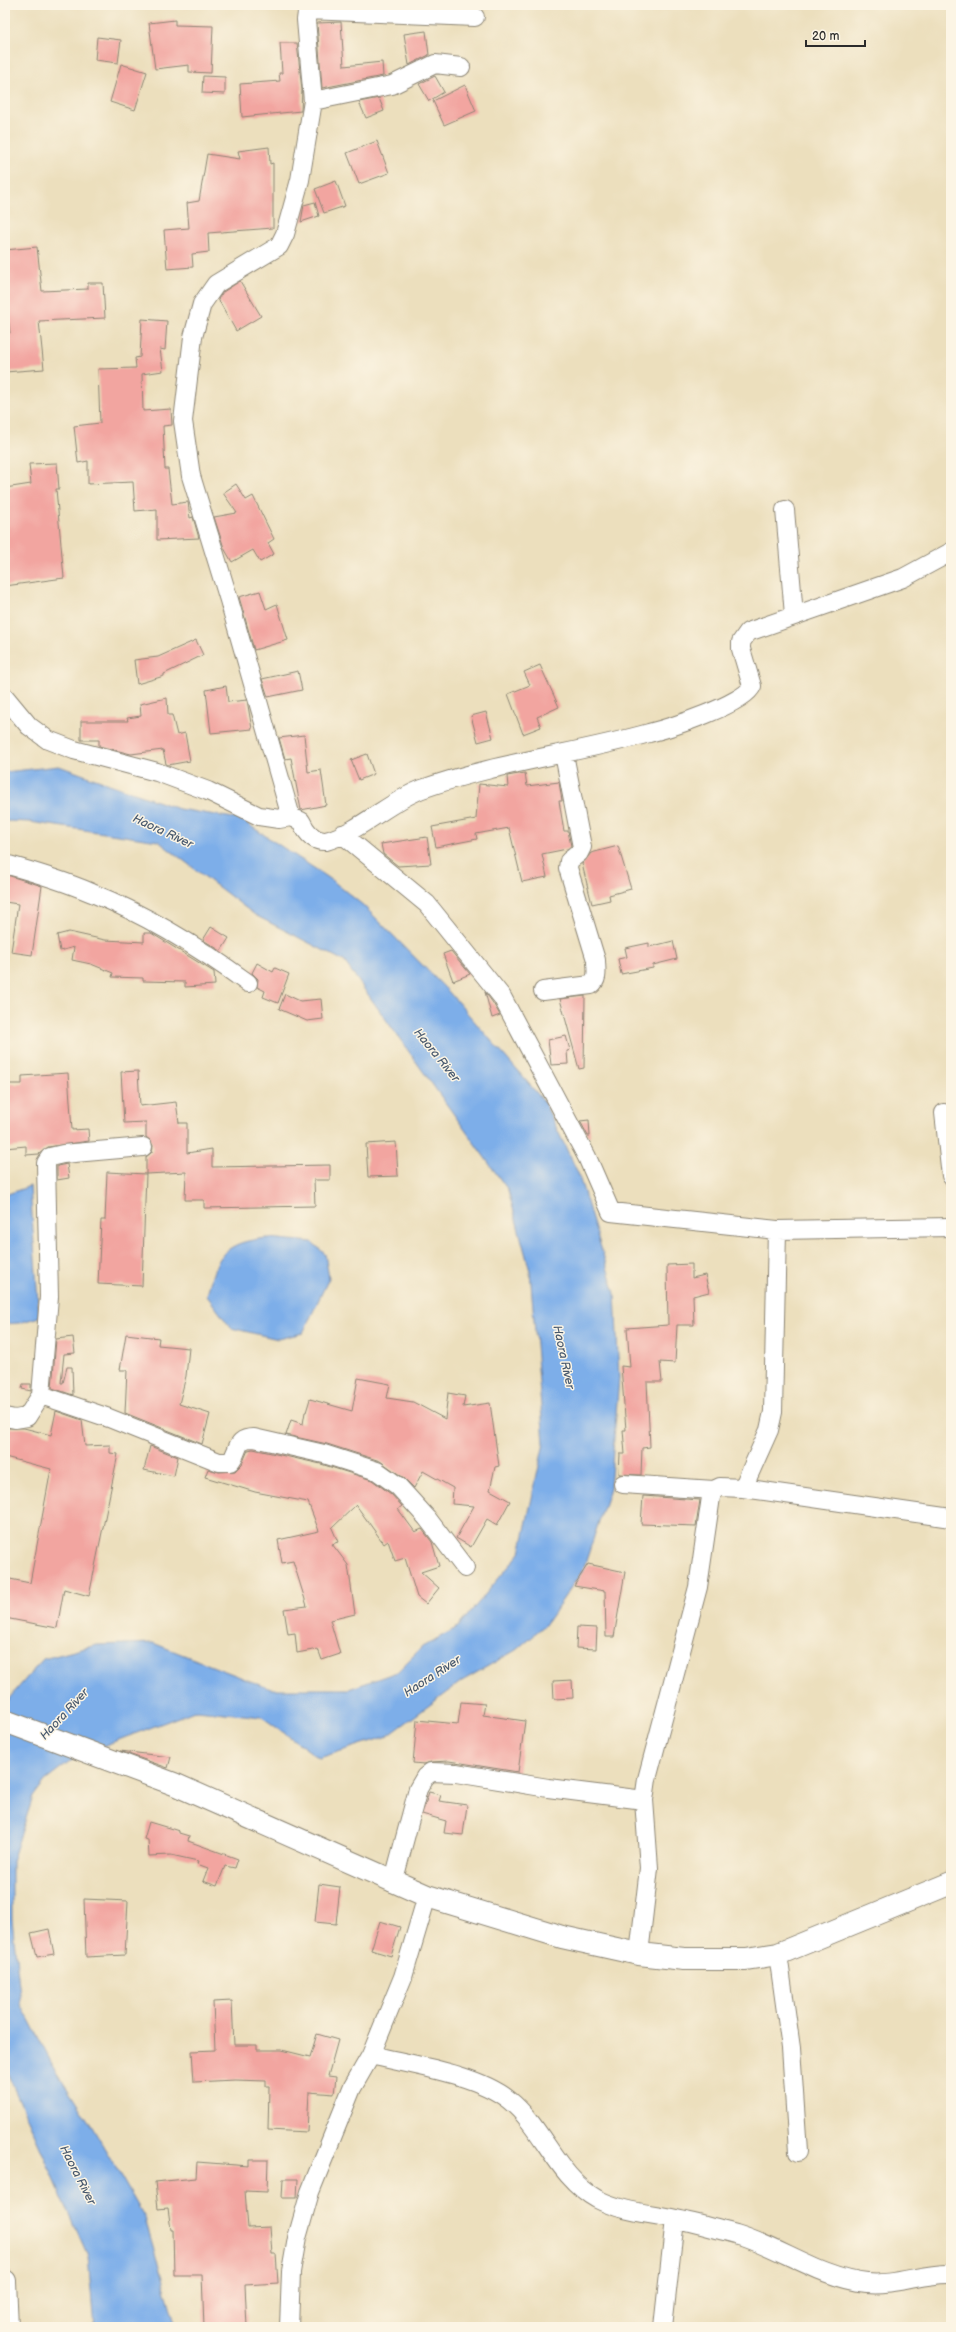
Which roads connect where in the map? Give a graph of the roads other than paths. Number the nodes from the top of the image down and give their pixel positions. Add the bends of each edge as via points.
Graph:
1 (308, 8) edge
2 (475, 17) dead end
3 (461, 67) dead end
4 (312, 101) junction
5 (785, 510) dead end
6 (951, 552) edge
7 (794, 616) junction
8 (5, 697) edge
9 (564, 754) junction
10 (291, 817) junction
11 (342, 834) junction
12 (5, 864) edge
13 (248, 983) dead end
14 (543, 991) dead end
15 (944, 1113) dead end
16 (143, 1146) dead end
17 (951, 1176) edge
18 (951, 1227) edge
19 (778, 1230) junction
20 (41, 1395) junction
21 (5, 1417) edge
22 (623, 1484) dead end
23 (743, 1488) junction
24 (714, 1490) junction
25 (951, 1518) edge
26 (465, 1568) dead end
27 (5, 1721) edge
28 (644, 1800) junction
29 (393, 1882) junction
30 (951, 1883) edge
31 (427, 1896) junction
32 (639, 1954) junction
33 (778, 1954) junction
34 (371, 2055) junction
35 (798, 2152) dead end
36 (675, 2219) junction
37 (951, 2274) edge
38 (5, 2281) edge
39 (6, 2327) edge
40 (288, 2327) edge
41 (663, 2327) edge

1 - 2 street
1 - 4 street via 306,20
3 - 4 street via 435,64 392,85
4 - 10 street via 300,180 285,234 279,246 216,284 202,304 193,337 183,421 191,476
5 - 7 street
6 - 7 street via 903,578
7 - 9 street via 753,630 743,638 741,649 752,682 746,695 675,726
8 - 10 street via 29,726 48,740 74,750 158,772 208,791 259,816 279,819
9 - 11 street via 471,775 421,790
9 - 14 street via 582,847 569,861 568,868 596,960 596,974 591,985
10 - 11 street via 301,821 305,829 318,841 331,840
11 - 19 street via 427,904 502,997 587,1157 611,1212
12 - 13 street via 100,896 154,923 222,963
15 - 17 street
16 - 20 street via 63,1154 50,1157 46,1162 49,1297
18 - 19 street
19 - 23 street via 773,1412 769,1430
20 - 21 street via 26,1417
20 - 26 street via 109,1418 220,1462 230,1462 242,1440 254,1438 324,1454 377,1471 398,1486 427,1518
22 - 24 street
23 - 24 street via 720,1487
23 - 25 street
24 - 28 street via 698,1587 655,1744
27 - 29 street via 174,1784
28 - 29 street via 456,1773 431,1772 418,1789
28 - 32 street via 649,1868
29 - 31 street
30 - 33 street
31 - 32 street via 562,1936
31 - 34 street via 403,1977
32 - 33 street via 684,1959 746,1959
33 - 35 street via 791,2048
34 - 36 street via 464,2078 494,2090 510,2100 564,2171 598,2199 633,2212
34 - 40 street via 352,2088 310,2192 296,2238
36 - 37 street via 737,2235 812,2267 858,2282 878,2283
36 - 41 street
38 - 39 street

